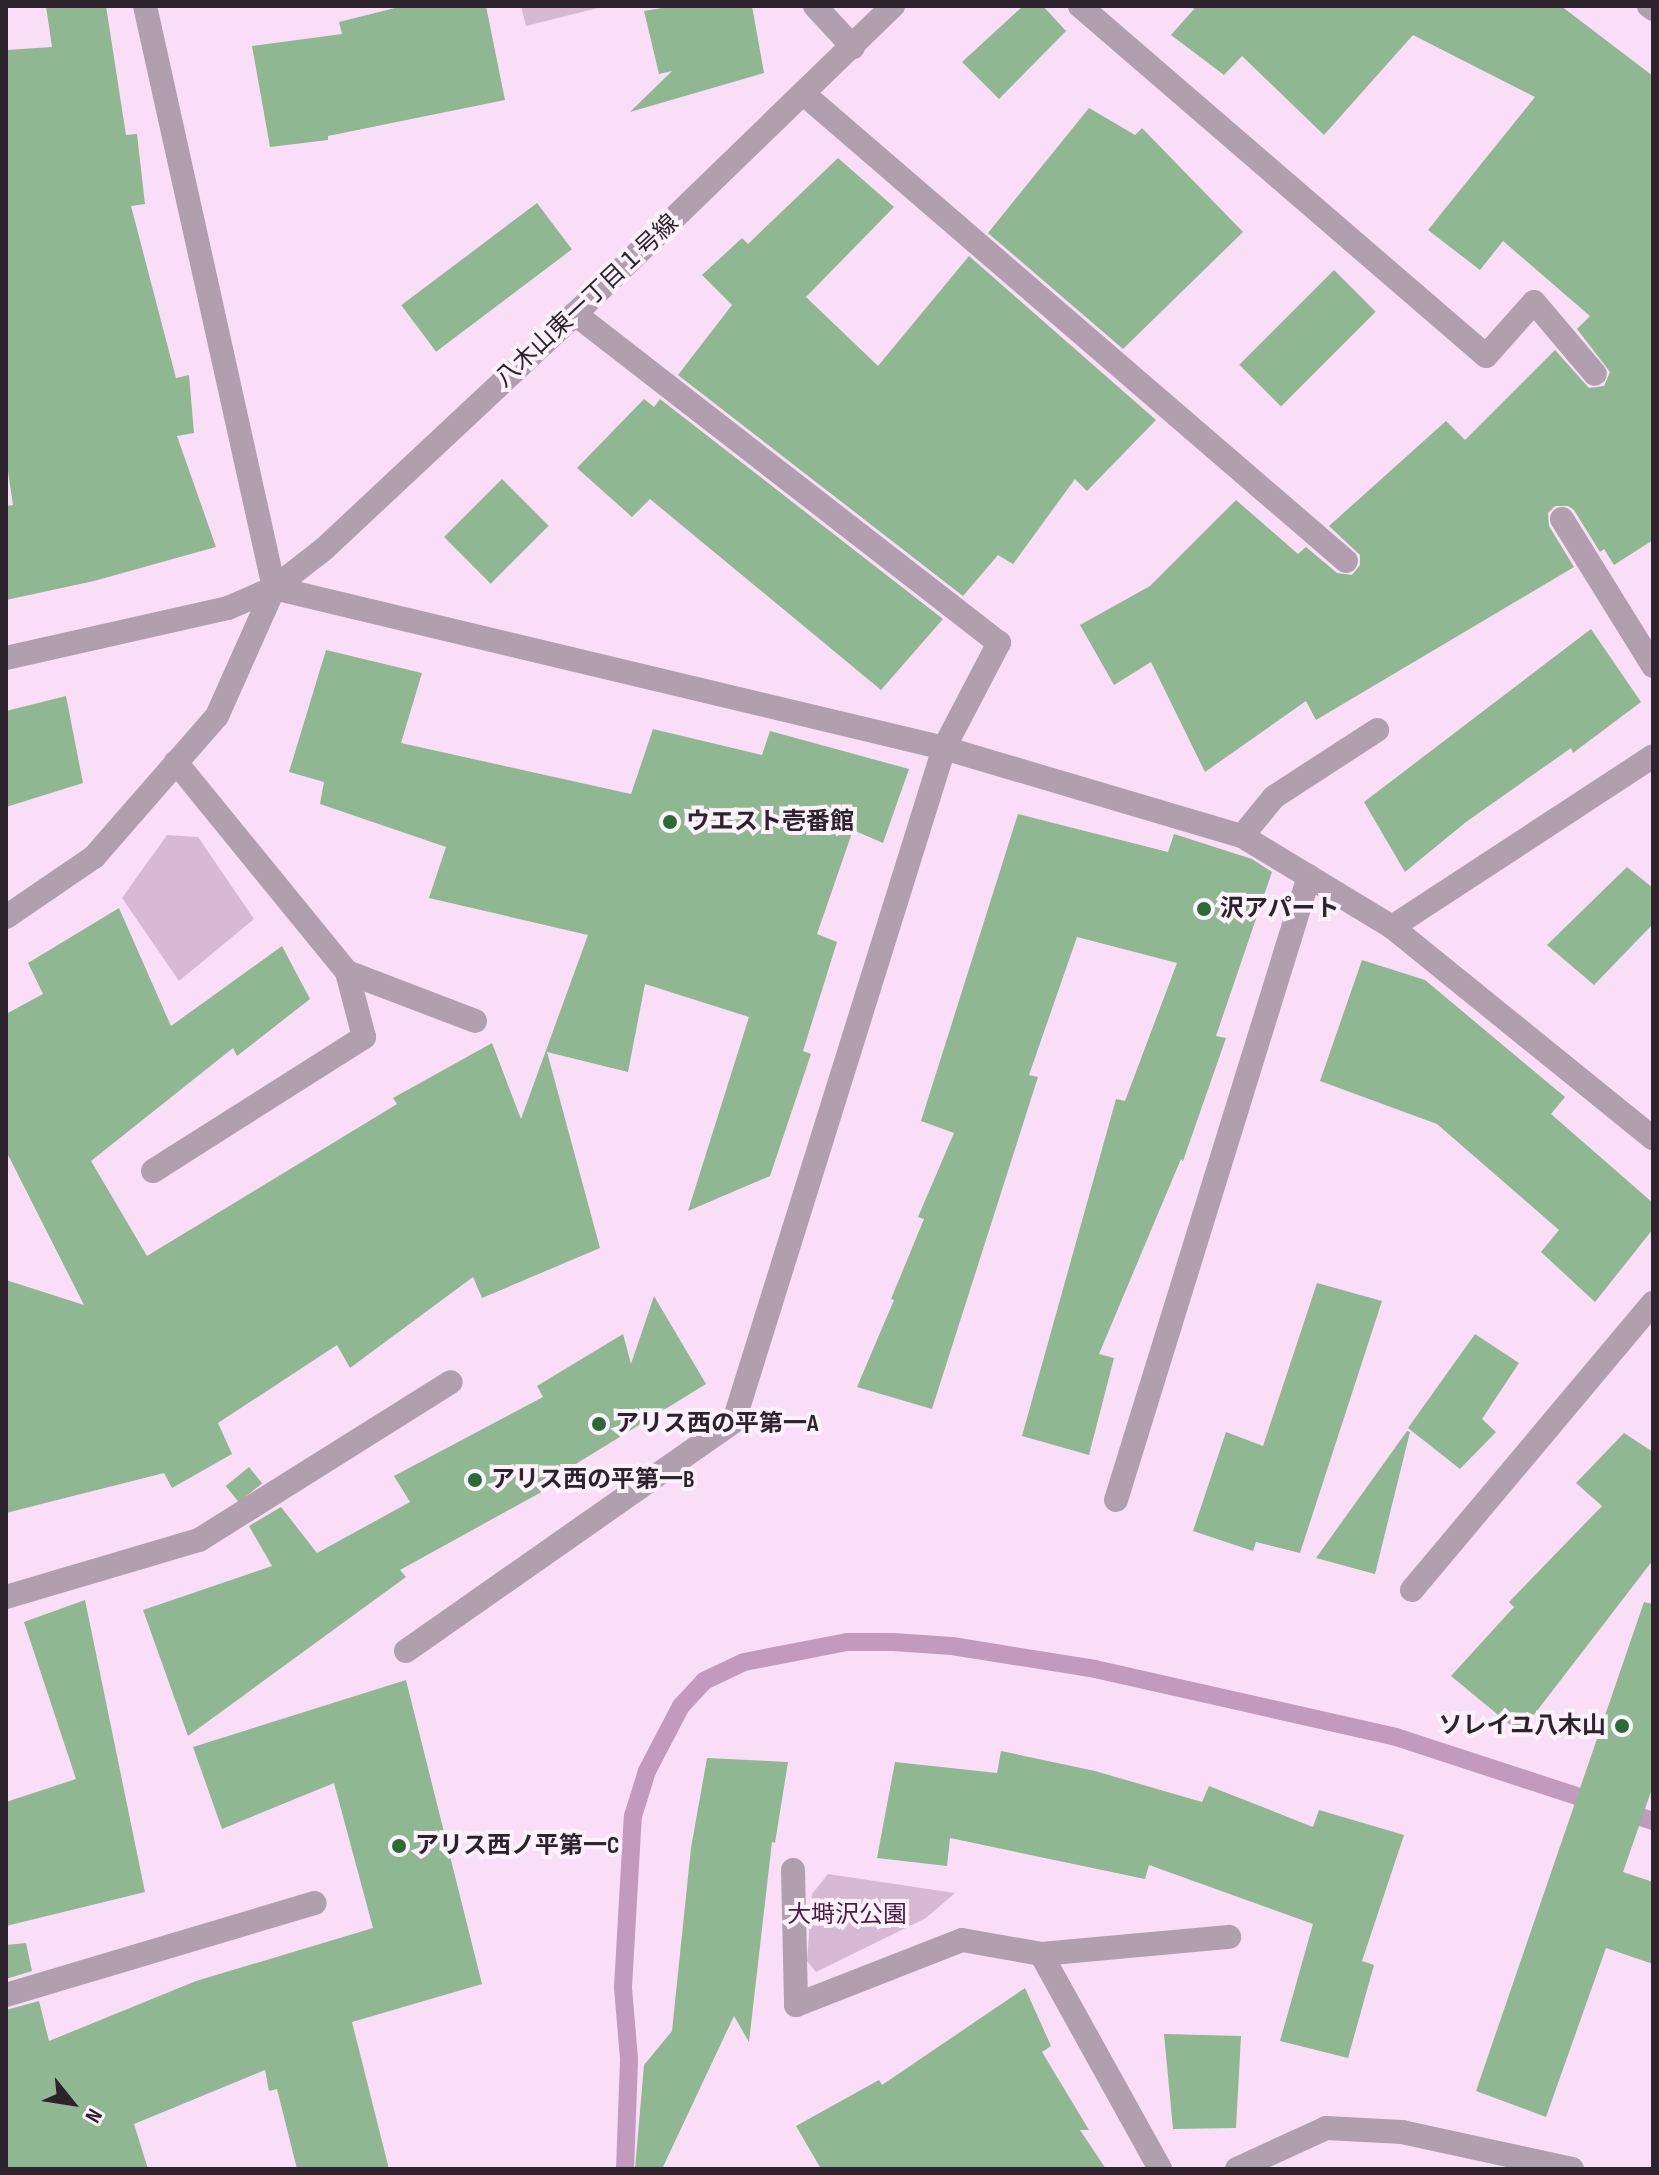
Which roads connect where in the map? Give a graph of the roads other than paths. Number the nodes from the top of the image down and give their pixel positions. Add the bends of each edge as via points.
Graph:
1 (145, 6) edge
2 (815, 6) edge
3 (893, 6) edge
4 (1080, 6) edge
5 (853, 47) junction
6 (805, 95) junction
7 (575, 314) junction
8 (1595, 374) dead end
9 (1562, 519) dead end
10 (1346, 561) dead end
11 (274, 588) junction
12 (6, 658) edge
13 (1653, 666) edge
14 (1377, 730) dead end
15 (944, 748) junction
16 (1653, 756) edge
17 (176, 762) junction
18 (1242, 836) junction
19 (1309, 876) junction
20 (6, 917) edge
21 (1392, 927) junction
22 (347, 972) junction
23 (475, 1021) dead end
24 (1653, 1138) edge
25 (153, 1171) dead end
26 (1653, 1303) edge
27 (451, 1382) dead end
28 (1116, 1500) dead end
29 (1412, 1590) dead end
30 (6, 1597) edge
31 (406, 1651) dead end
32 (793, 1870) dead end
33 (315, 1903) dead end
34 (1229, 1937) dead end
35 (1041, 1954) junction
36 (6, 1995) edge
37 (1160, 2169) edge
38 (1237, 2169) edge
39 (1572, 2169) edge

1 - 11 street
2 - 5 street
3 - 5 street, 八木山東一丁目１号線
4 - 8 street via 1486,356 1534,302
5 - 6 street, 八木山東一丁目１号線
6 - 7 street, 八木山東一丁目１号線
6 - 10 street
7 - 11 street, 八木山東一丁目１号線 via 324,549
7 - 15 street via 999,643
9 - 13 street
11 - 12 street via 228,608
11 - 15 street
11 - 17 street via 217,716
14 - 18 street via 1274,797
15 - 18 street
15 - 31 street via 734,1421
16 - 21 street
17 - 20 street via 94,857
17 - 22 street
18 - 19 street
19 - 21 street
19 - 28 street
21 - 24 street
22 - 23 street
22 - 25 street via 364,1037
26 - 29 street
27 - 30 street via 199,1540
32 - 35 street via 796,2005 962,1940
33 - 36 street
34 - 35 street
35 - 37 street
38 - 39 street via 1326,2128 1402,2132

